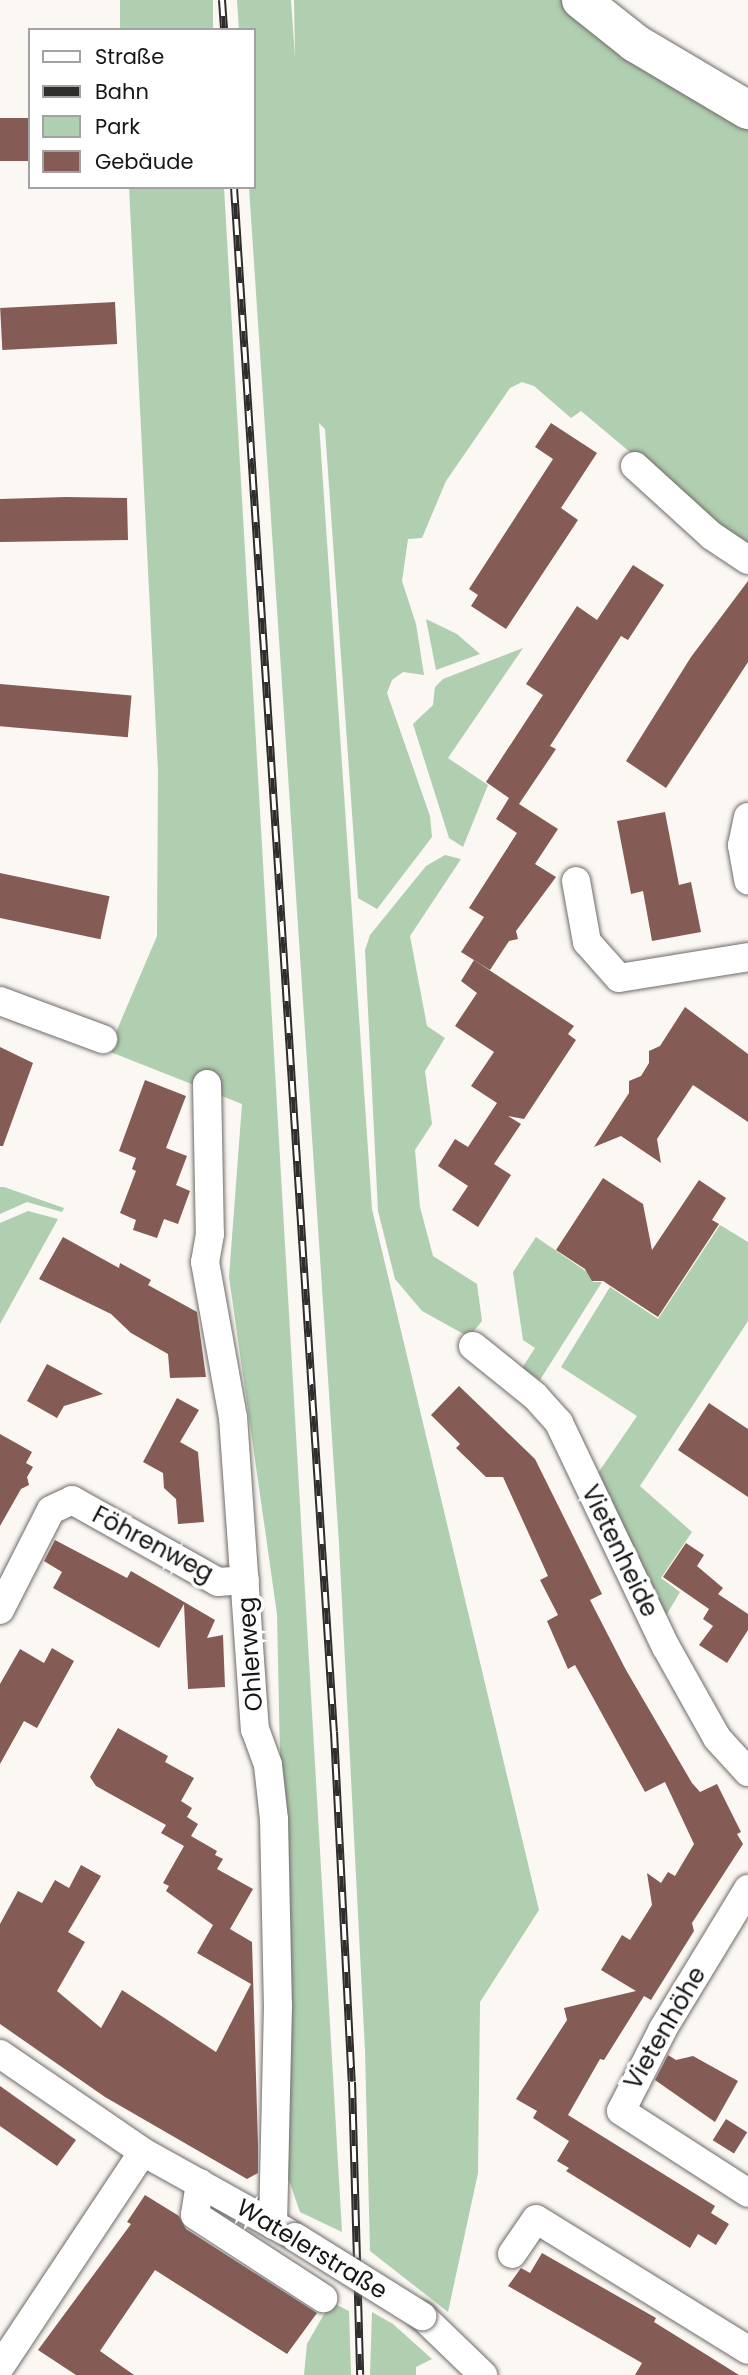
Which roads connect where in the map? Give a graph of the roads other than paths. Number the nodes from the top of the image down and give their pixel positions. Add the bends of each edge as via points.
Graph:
1 (581, 0) edge
2 (748, 110) edge
3 (635, 466) dead end
4 (748, 560) edge
5 (748, 817) edge
6 (748, 880) edge
7 (576, 881) dead end
8 (748, 957) edge
9 (0, 1001) edge
10 (103, 1039) dead end
11 (207, 1084) dead end
12 (473, 1346) dead end
13 (246, 1580) junction
14 (0, 1610) edge
15 (748, 1772) edge
16 (748, 1889) edge
17 (0, 2054) edge
18 (143, 2152) junction
19 (200, 2183) junction
20 (748, 2193) edge
21 (284, 2231) junction
22 (512, 2254) dead end
23 (323, 2298) dead end
24 (456, 2346) junction
25 (748, 2350) edge
26 (0, 2368) edge
27 (9, 2375) edge
28 (482, 2375) edge
29 (505, 2375) edge

1 - 2 street via 685,76
3 - 4 street via 712,537
5 - 6 street via 742,845
7 - 8 street via 587,942 619,978
9 - 10 street
11 - 13 street, Ohlerweg via 210,1234 205,1262 233,1417
12 - 15 street, Vietenheide via 535,1396 559,1423 666,1647 718,1738
13 - 14 street, Föhrenweg via 218,1582 72,1500 51,1510
13 - 21 street, Ohlerweg via 255,1729 270,1776
16 - 20 street, Vietenhöhe via 657,2040 621,2111
17 - 18 street, Watelerstraße
18 - 19 street, Watelerstraße
18 - 26 street
19 - 21 street, Watelerstraße
19 - 23 street, Watelerstraße via 195,2215
21 - 24 street, Watelerstraße, bridge via 422,2316
22 - 25 street via 536,2219
24 - 28 street
24 - 29 street
26 - 27 street

